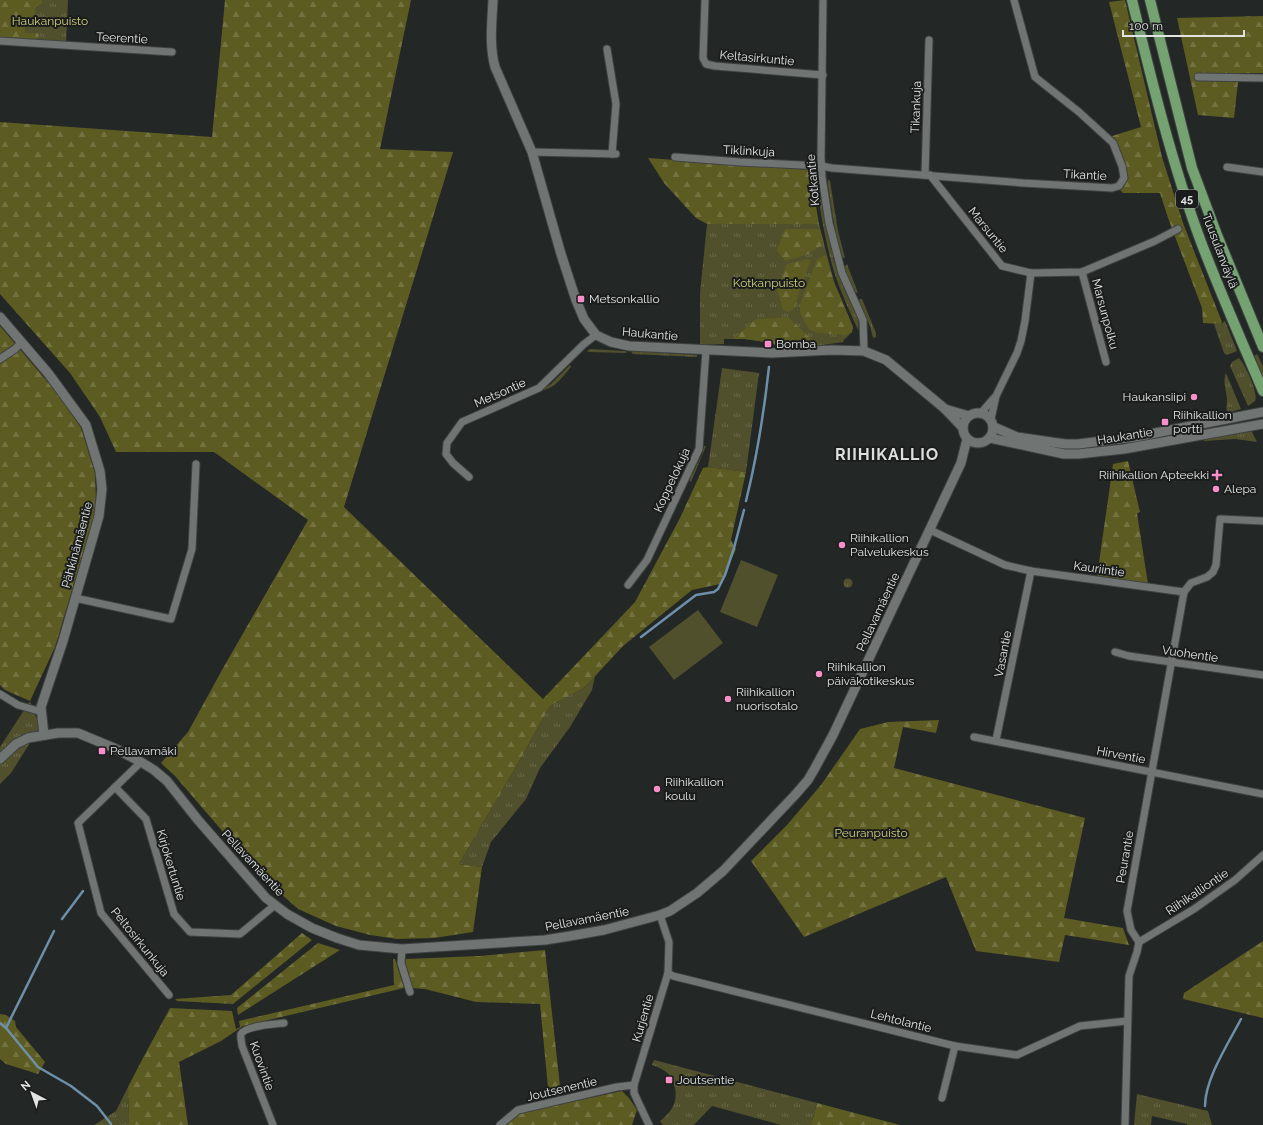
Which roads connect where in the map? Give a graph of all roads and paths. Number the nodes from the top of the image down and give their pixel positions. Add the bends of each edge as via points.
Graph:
1 (493, 0) edge
2 (705, 0) edge
3 (823, 0) edge
4 (1014, 0) edge
5 (1132, 0) edge
6 (1150, 0) edge
7 (929, 40) dead end
8 (0, 41) edge
9 (606, 49) dead end
10 (172, 52) dead end
11 (823, 74) junction
12 (1198, 77) dead end
13 (1263, 78) edge
14 (532, 152) junction
15 (675, 157) dead end
16 (822, 166) junction
17 (1227, 167) dead end
18 (1263, 172) edge
19 (927, 175) junction
20 (1178, 229) dead end
21 (1082, 272) junction
22 (1031, 273) junction
23 (0, 317) edge
24 (596, 335) junction
25 (22, 342) junction
26 (1263, 347) edge
27 (706, 350) junction
28 (864, 351) junction
29 (0, 359) edge
30 (1106, 362) dead end
31 (1263, 391) edge
32 (996, 396) junction
33 (944, 408) junction
34 (1263, 412) edge
35 (981, 413) junction
36 (969, 416) junction
37 (992, 423) junction
38 (1263, 424) edge
39 (963, 428) junction
40 (990, 438) junction
41 (967, 439) junction
42 (977, 444) junction
43 (961, 462) junction
44 (196, 464) dead end
45 (468, 477) dead end
46 (1263, 521) edge
47 (930, 530) junction
48 (1030, 571) junction
49 (628, 586) dead end
50 (1184, 592) junction
51 (75, 598) junction
52 (1115, 652) dead end
53 (1172, 663) junction
54 (1263, 675) edge
55 (0, 694) edge
56 (42, 712) junction
57 (44, 735) junction
58 (974, 737) dead end
59 (996, 740) junction
60 (0, 759) edge
61 (141, 762) junction
62 (1152, 772) junction
63 (115, 787) junction
64 (1263, 794) edge
65 (1263, 855) edge
66 (275, 905) junction
67 (660, 915) junction
68 (1139, 942) junction
69 (402, 949) junction
70 (668, 973) junction
71 (410, 992) dead end
72 (169, 995) dead end
73 (1127, 1021) junction
74 (284, 1023) dead end
75 (955, 1046) junction
76 (634, 1085) junction
77 (942, 1098) dead end
78 (273, 1125) edge
79 (500, 1125) edge
80 (649, 1125) edge
81 (1125, 1125) edge

1 - 14 street, Haukantie via 492,56
2 - 11 street, Keltasirkuntie via 703,58 706,64
3 - 11 street, Kotkantie
4 - 19 street, Tikantie via 1035,77 1113,143 1124,178 1119,186 1112,188 1023,184
5 - 31 main road, Tuusulanväylä / 45 via 1178,174 1201,242
6 - 26 main road, Tuusulanväylä / 45 via 1192,168
7 - 19 street, Tikankuja
8 - 10 street, Teerentie
9 - 14 street via 616,104 614,154
11 - 16 street, Kotkantie
12 - 13 street
14 - 24 street, Haukantie via 576,300 584,319
15 - 16 street, Tiklinkuja
16 - 19 street, Tikantie
16 - 28 street, Kotkantie via 829,223 840,268 863,320
17 - 18 street
19 - 22 street, Marsuntie via 1002,266
20 - 21 street, Marsuntie
21 - 22 street, Marsuntie
21 - 30 street, Marsunpolku
22 - 32 street via 1021,341
23 - 25 street, Pähkinämäentie
24 - 27 street, Haukantie via 619,345
24 - 45 street, Metsontie via 539,388 462,422 447,442 446,454
25 - 29 street
25 - 51 street, Pähkinämäentie via 86,425 100,470 102,489 99,516
27 - 28 street, Haukantie via 772,353
27 - 49 street, Koppelokuja via 699,449 647,560
28 - 33 street, Haukantie via 886,360
32 - 35 street
32 - 37 street
33 - 36 street, Haukantie
33 - 39 street, Haukantie
34 - 37 street, Haukantie via 1135,437 1078,444 1017,437
35 - 36 street
35 - 37 street
36 - 39 street
37 - 40 street
38 - 40 street, Haukantie via 1124,449 1078,454 1064,454
39 - 41 street
40 - 42 street
41 - 42 street
41 - 43 street, Pellavamäentie
42 - 43 street, Pellavamäentie
43 - 47 street, Pellavamäentie
44 - 51 street via 192,549 170,619
46 - 50 street via 1220,519 1216,565 1213,572 1207,577 1190,582
47 - 48 street, Kauriintie via 1005,565
47 - 67 street, Pellavamäentie via 831,739 808,780 709,884 682,904
48 - 50 street, Kauriintie
48 - 59 street, Vasantie
50 - 53 street, Peurantie
51 - 56 street, Pähkinämäentie via 41,707
52 - 53 street, Vuohentie
53 - 54 street, Vuohentie
53 - 62 street, Peurantie
55 - 56 street via 18,705
56 - 57 street, Pähkinämäentie
57 - 60 street, Pellavamäentie via 28,738 16,744
57 - 61 street, Pellavamäentie via 78,733
58 - 59 street, Hirventie
59 - 62 street, Hirventie
61 - 63 street, Peltosirkunkuja
61 - 66 street, Pellavamäentie via 167,781 248,878
62 - 64 street, Hirventie
62 - 68 street, Peurantie via 1127,911 1131,930
63 - 66 street, Kirjokertuntie via 146,819 174,914 190,932 240,934
63 - 72 street, Peltosirkunkuja via 78,823 101,913
65 - 68 street, Riihikalliontie via 1235,880 1194,909
66 - 69 street, Pellavamäentie via 312,928 337,938 359,945
67 - 69 street, Pellavamäentie via 604,930 545,940
67 - 70 street, Kurjentie via 669,942
68 - 73 street via 1129,976
69 - 71 street via 401,963
70 - 75 street, Lehtolantie
70 - 76 street, Kurjentie
73 - 75 street, Lehtolantie via 1080,1026 1016,1055
73 - 81 street
74 - 78 street, Kuovintie via 248,1028 240,1036
75 - 77 street
76 - 79 street, Joutsenentie via 518,1110
76 - 80 street via 634,1093

